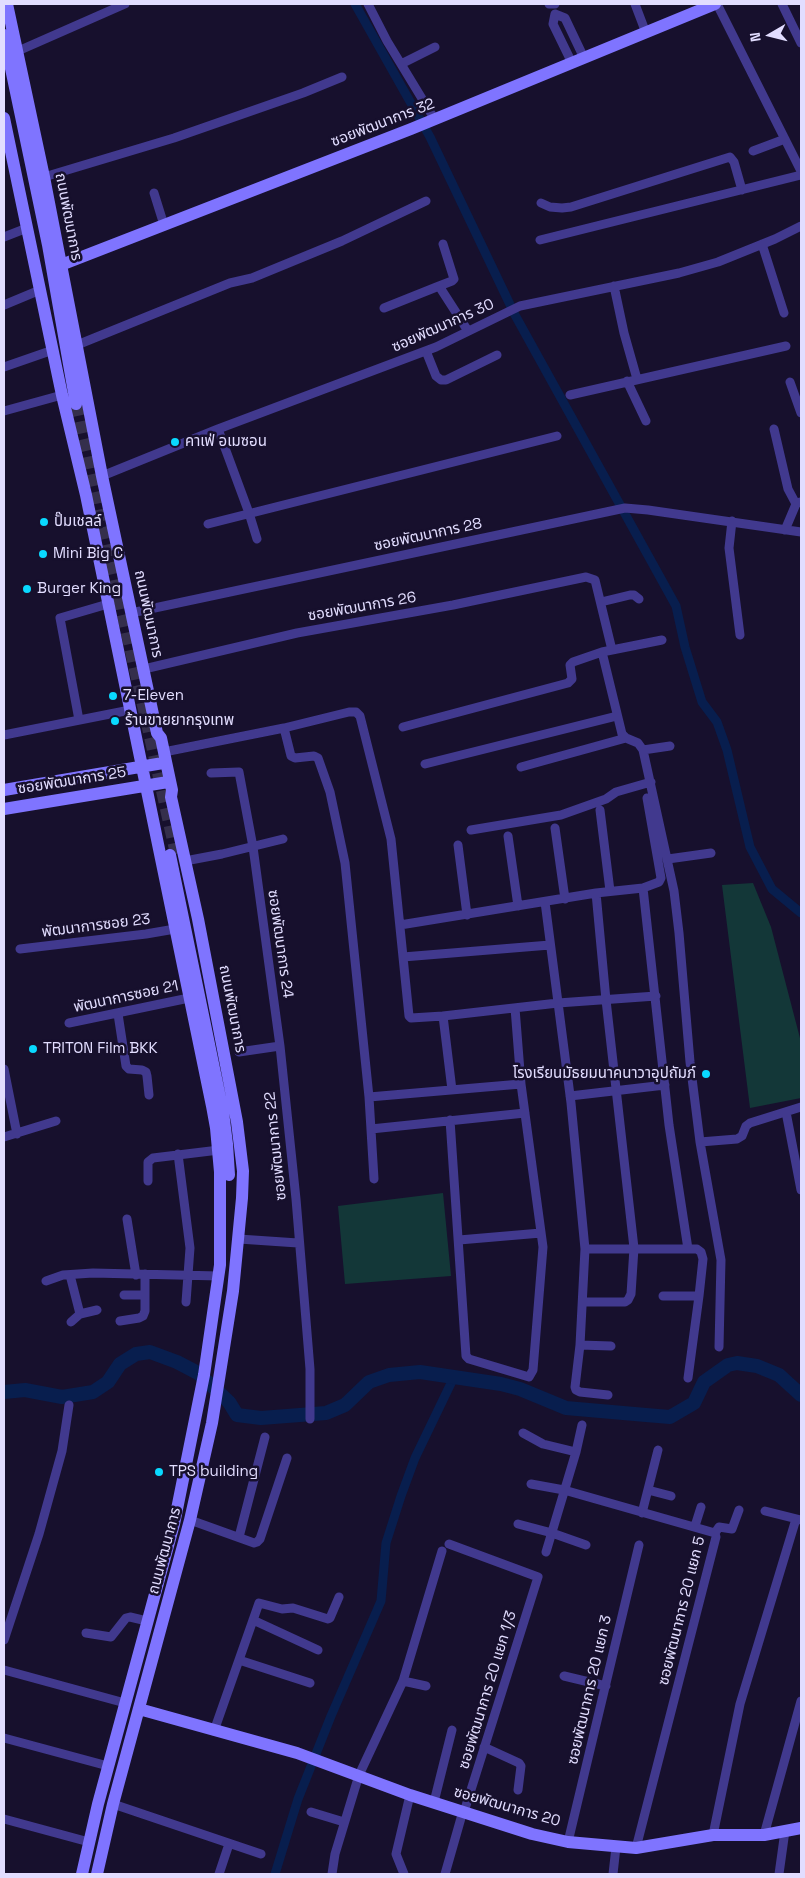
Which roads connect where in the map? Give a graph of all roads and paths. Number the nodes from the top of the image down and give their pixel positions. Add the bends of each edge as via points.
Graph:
1 (7, 4) edge
2 (125, 4) edge
3 (368, 4) edge
4 (634, 4) edge
5 (716, 4) edge
6 (782, 4) edge
7 (553, 6) edge
8 (646, 33) junction
9 (4, 35) edge
10 (801, 43) edge
11 (435, 47) dead end
12 (18, 51) junction
13 (584, 58) junction
14 (572, 63) junction
15 (401, 64) junction
16 (4, 76) edge
17 (342, 77) dead end
18 (4, 118) edge
19 (433, 121) junction
20 (786, 139) junction
21 (753, 151) dead end
22 (801, 171) edge
23 (801, 175) edge
24 (44, 177) junction
25 (742, 190) junction
26 (154, 193) dead end
27 (426, 201) dead end
28 (541, 203) dead end
29 (164, 225) junction
30 (801, 226) edge
31 (27, 228) junction
32 (4, 237) edge
33 (540, 240) dead end
34 (443, 244) dead end
35 (762, 244) junction
36 (61, 265) junction
37 (439, 286) junction
38 (614, 286) junction
39 (40, 290) junction
40 (4, 305) edge
41 (384, 308) dead end
42 (784, 313) dead end
43 (468, 331) junction
44 (77, 345) junction
45 (786, 346) dead end
46 (53, 350) junction
47 (426, 351) junction
48 (497, 355) dead end
49 (4, 367) edge
50 (637, 379) junction
51 (627, 381) junction
52 (790, 382) dead end
53 (570, 395) dead end
54 (72, 402) junction
55 (4, 411) edge
56 (801, 413) edge
57 (646, 421) dead end
58 (218, 429) junction
59 (774, 429) dead end
60 (558, 436) dead end
61 (102, 476) junction
62 (799, 502) edge
63 (250, 513) junction
64 (732, 521) junction
65 (208, 524) dead end
66 (785, 530) junction
67 (801, 532) edge
68 (257, 539) dead end
69 (639, 599) dead end
70 (601, 602) junction
71 (108, 604) junction
72 (131, 613) junction
73 (740, 635) dead end
74 (662, 640) dead end
75 (612, 650) junction
76 (602, 652) junction
77 (144, 669) junction
78 (130, 710) junction
79 (617, 716) junction
80 (79, 720) junction
81 (403, 726) dead end
82 (284, 728) junction
83 (4, 735) edge
84 (626, 738) junction
85 (670, 746) dead end
86 (643, 750) junction
87 (164, 758) junction
88 (425, 764) dead end
89 (141, 767) junction
90 (522, 767) dead end
91 (211, 773) dead end
92 (70, 779) junction
93 (168, 782) junction
94 (651, 782) junction
95 (145, 786) junction
96 (4, 790) edge
97 (171, 797) junction
98 (73, 798) junction
99 (647, 798) dead end
100 (4, 809) edge
101 (600, 810) dead end
102 (555, 828) dead end
103 (471, 830) dead end
104 (508, 836) dead end
105 (283, 839) dead end
106 (458, 845) dead end
107 (253, 846) junction
108 (711, 853) dead end
109 (175, 856) junction
110 (668, 859) junction
111 (643, 888) junction
112 (610, 891) junction
113 (596, 893) junction
114 (565, 899) junction
115 (545, 902) junction
116 (518, 906) junction
117 (467, 915) junction
118 (400, 925) junction
119 (175, 929) junction
120 (550, 945) junction
121 (20, 949) dead end
122 (403, 957) junction
123 (656, 996) junction
124 (189, 998) junction
125 (606, 1000) junction
126 (558, 1003) junction
127 (516, 1008) junction
128 (118, 1014) junction
129 (444, 1016) junction
130 (68, 1023) dead end
131 (280, 1046) junction
132 (239, 1052) dead end
133 (4, 1069) edge
134 (521, 1084) junction
135 (665, 1085) junction
136 (452, 1090) junction
137 (617, 1091) junction
138 (149, 1095) dead end
139 (570, 1096) junction
140 (369, 1098) junction
141 (801, 1107) edge
142 (786, 1112) junction
143 (525, 1113) junction
144 (450, 1120) junction
145 (56, 1121) dead end
146 (371, 1129) junction
147 (16, 1134) junction
148 (4, 1137) edge
149 (700, 1142) junction
150 (219, 1150) junction
151 (178, 1154) junction
152 (374, 1179) dead end
153 (148, 1181) dead end
154 (801, 1190) edge
155 (127, 1219) dead end
156 (541, 1233) junction
157 (239, 1235) junction
158 (459, 1240) junction
159 (298, 1243) junction
160 (634, 1248) junction
161 (586, 1249) junction
162 (688, 1249) junction
163 (219, 1271) junction
164 (70, 1275) junction
165 (141, 1275) junction
166 (189, 1276) junction
167 (46, 1281) dead end
168 (124, 1295) dead end
169 (145, 1295) junction
170 (663, 1296) dead end
171 (699, 1296) junction
172 (186, 1302) dead end
173 (582, 1302) junction
174 (98, 1310) dead end
175 (80, 1314) junction
176 (120, 1321) dead end
177 (71, 1322) dead end
178 (580, 1344) junction
179 (611, 1346) dead end
180 (719, 1348) dead end
181 (688, 1378) dead end
182 (608, 1395) dead end
183 (69, 1405) dead end
184 (310, 1418) dead end
185 (582, 1425) dead end
186 (524, 1433) dead end
187 (265, 1437) dead end
188 (658, 1450) dead end
189 (576, 1452) junction
190 (287, 1458) dead end
191 (531, 1484) dead end
192 (564, 1490) junction
193 (648, 1490) junction
194 (671, 1496) dead end
195 (702, 1507) dead end
196 (739, 1510) dead end
197 (765, 1511) dead end
198 (642, 1513) junction
199 (190, 1520) junction
200 (798, 1520) edge
201 (518, 1524) dead end
202 (695, 1526) junction
203 (552, 1533) junction
204 (715, 1533) junction
205 (239, 1537) junction
206 (586, 1545) dead end
207 (639, 1545) dead end
208 (546, 1552) dead end
209 (339, 1596) dead end
210 (253, 1620) junction
211 (147, 1622) junction
212 (86, 1633) dead end
213 (4, 1640) edge
214 (318, 1650) dead end
215 (239, 1660) junction
216 (4, 1670) edge
217 (564, 1676) dead end
218 (403, 1680) junction
219 (310, 1684) dead end
220 (426, 1686) dead end
221 (606, 1686) junction
222 (801, 1701) edge
223 (126, 1703) junction
224 (139, 1709) junction
225 (452, 1730) dead end
226 (214, 1731) junction
227 (4, 1738) edge
228 (484, 1747) junction
229 (108, 1766) junction
230 (358, 1775) junction
231 (518, 1790) dead end
232 (410, 1795) junction
233 (434, 1802) junction
234 (113, 1804) junction
235 (311, 1812) dead end
236 (463, 1812) junction
237 (4, 1819) edge
238 (344, 1822) junction
239 (801, 1828) edge
240 (785, 1831) junction
241 (764, 1834) junction
242 (713, 1835) junction
243 (89, 1842) junction
244 (568, 1842) junction
245 (229, 1844) junction
246 (616, 1847) junction
247 (636, 1848) junction
248 (261, 1854) dead end
249 (82, 1874) edge
250 (97, 1874) edge
251 (219, 1874) edge
252 (332, 1874) edge
253 (404, 1874) edge
254 (445, 1874) edge
255 (613, 1874) edge
256 (779, 1874) edge

1 - 12 main road, ถนนพัฒนาการ
2 - 12 street
3 - 15 street
4 - 8 street
5 - 8 main road, ซอยพัฒนาการ 32
5 - 20 street
6 - 10 street
7 - 13 street via 565,18
7 - 14 street via 554,24
8 - 13 main road, ซอยพัฒนาการ 32
9 - 54 main road, ถนนพัฒนาการ via 48,245
11 - 15 street
12 - 24 main road, ถนนพัฒนาการ
13 - 14 main road, ซอยพัฒนาการ 32
14 - 19 main road, ซอยพัฒนาการ 32
15 - 19 street
16 - 54 main road, ถนนพัฒนาการ
17 - 24 street via 174,138
18 - 31 main road, ถนนพัฒนาการ
19 - 29 main road, ซอยพัฒนาการ 32
20 - 21 street
20 - 22 street
23 - 25 street
24 - 36 main road, ถนนพัฒนาการ
25 - 28 street via 730,158 570,207 556,208
25 - 33 street
26 - 29 street
27 - 44 street via 342,241
29 - 36 main road, ซอยพัฒนาการ 32
30 - 35 street, ซอยพัฒนาการ 30
31 - 32 street
31 - 39 main road, ถนนพัฒนาการ
34 - 37 street via 454,278
35 - 38 street, ซอยพัฒนาการ 30 via 718,262
35 - 42 street
36 - 44 main road, ถนนพัฒนาการ
37 - 41 street
37 - 43 street
38 - 43 street, ซอยพัฒนาการ 30 via 520,306
38 - 50 street
39 - 40 street
39 - 46 main road, ถนนพัฒนาการ
43 - 47 street, ซอยพัฒนาการ 30
44 - 54 main road, ถนนพัฒนาการ
45 - 50 street
46 - 49 street
46 - 54 main road, ถนนพัฒนาการ
47 - 48 street via 436,376 441,380
47 - 58 street, ซอยพัฒนาการ 30
50 - 51 street
51 - 53 street
51 - 57 street
52 - 56 street
54 - 55 street
54 - 61 main road, ถนนพัฒนาการ
54 - 71 main road, ถนนพัฒนาการ via 86,495
58 - 61 street, ซอยพัฒนาการ 30
58 - 63 street
59 - 62 street via 788,489
60 - 63 street
61 - 72 main road, ถนนพัฒนาการ
62 - 66 street
63 - 65 street
63 - 68 street
64 - 66 street, ซอยพัฒนาการ 28
64 - 72 street, ซอยพัฒนาการ 28 via 648,510 610,510
64 - 73 street via 729,548
66 - 67 street, ซอยพัฒนาการ 28
69 - 70 street via 630,596
70 - 75 street
70 - 77 street, ซอยพัฒนาการ 26 via 595,580 586,577 454,605 298,632
71 - 78 main road, ถนนพัฒนาการ
71 - 80 street via 60,618
72 - 77 main road, ถนนพัฒนาการ
74 - 75 street
75 - 76 street
76 - 79 street
76 - 81 street via 573,662 570,665 572,679 568,682
77 - 87 main road, ถนนพัฒนาการ
78 - 80 street
78 - 89 main road, ถนนพัฒนาการ
79 - 84 street
79 - 88 street
80 - 83 street
82 - 87 street
82 - 118 street via 350,712 360,716 391,839
82 - 140 street via 290,756 318,758 330,792 346,863
84 - 86 street via 638,743
84 - 90 street
85 - 86 street
86 - 94 street
87 - 89 main road, ซอยพัฒนาการ 25
87 - 93 main road
87 - 97 main road, ถนนพัฒนาการ
89 - 92 main road, ซอยพัฒนาการ 25
89 - 95 main road, ถนนพัฒนาการ
91 - 107 street, ซอยพัฒนาการ 24 via 239,772
92 - 96 main road, ซอยพัฒนาการ 25
92 - 98 main road via 75,784
93 - 95 main road, ซอยพัฒนาการ 25
93 - 97 main road
94 - 103 street via 616,792 606,800 569,812
94 - 110 street
95 - 98 main road, ซอยพัฒนาการ 25
95 - 109 main road, ถนนพัฒนาการ
97 - 109 main road, ถนนพัฒนาการ
98 - 100 main road, ซอยพัฒนาการ 25
99 - 111 street via 661,878 659,882
101 - 112 street
102 - 114 street
104 - 116 street
105 - 107 street
106 - 117 street
107 - 109 street
107 - 131 street, ซอยพัฒนาการ 24
108 - 110 street
109 - 119 main road, ถนนพัฒนาการ
109 - 157 main road, ถนนพัฒนาการ via 233,1127
109 - 163 main road, ถนนพัฒนาการ via 226,1128 229,1182
110 - 149 street via 679,933
111 - 112 street
111 - 123 street
112 - 113 street
113 - 114 street
113 - 125 street
114 - 115 street
115 - 116 street
115 - 120 street
116 - 117 street
117 - 118 street
118 - 122 street
119 - 121 street, พัฒนาการซอย 23
119 - 124 main road, ถนนพัฒนาการ
120 - 122 street
120 - 126 street
122 - 129 street via 409,1017
123 - 125 street
123 - 135 street
124 - 128 street, พัฒนาการซอย 21
124 - 150 main road, ถนนพัฒนาการ
125 - 126 street
125 - 137 street
126 - 127 street
126 - 139 street
127 - 129 street
127 - 134 street
128 - 130 street, พัฒนาการซอย 21
128 - 138 street via 126,1066 129,1070 146,1072
129 - 136 street
131 - 132 street
131 - 159 street, ซอยพัฒนาการ 22
133 - 147 street
134 - 136 street
134 - 143 street
135 - 137 street
135 - 162 street
136 - 140 street
137 - 139 street
137 - 160 street
139 - 161 street
140 - 146 street
141 - 142 street
142 - 149 street via 750,1123 740,1138
142 - 154 street
143 - 144 street
143 - 156 street
144 - 146 street
144 - 158 street
145 - 147 street
146 - 152 street
147 - 148 street
149 - 180 street via 721,1260
150 - 151 street
150 - 163 main road, ถนนพัฒนาการ
151 - 153 street via 148,1160
151 - 166 street via 190,1248
155 - 165 street
156 - 158 street
156 - 158 street via 543,1246 533,1370 528,1377 466,1356
157 - 159 street
157 - 199 main road, ถนนพัฒนาการ via 220,1382
159 - 184 street, ซอยพัฒนาการ 22 via 310,1369
160 - 161 street
160 - 162 street
160 - 173 street via 628,1300
161 - 173 street
162 - 171 street via 699,1250 703,1256
163 - 166 street
163 - 211 main road, ถนนพัฒนาการ via 204,1374 174,1524
164 - 165 street
164 - 167 street
164 - 175 street
165 - 166 street
165 - 169 street
166 - 172 street
168 - 169 street
169 - 176 street via 143,1316
170 - 171 street
171 - 181 street
173 - 178 street
174 - 175 street
175 - 177 street
178 - 179 street
178 - 182 street via 576,1390
183 - 213 street via 62,1451
185 - 189 street
186 - 189 street via 543,1444
187 - 205 street
188 - 193 street
189 - 192 street
190 - 205 street via 259,1541 254,1543
191 - 192 street, ซอยพัฒนาการ 20 แยก 5
192 - 198 street, ซอยพัฒนาการ 20 แยก 5
192 - 203 street
193 - 194 street
193 - 198 street
195 - 202 street
196 - 204 street via 732,1529 719,1527
197 - 200 street
198 - 202 street, ซอยพัฒนาการ 20 แยก 5
199 - 205 street
199 - 224 main road, ถนนพัฒนาการ
200 - 242 street via 740,1704
201 - 203 street
202 - 204 street, ซอยพัฒนาการ 20 แยก 5
203 - 206 street
203 - 208 street
204 - 247 street, ซอยพัฒนาการ 20 แยก 5
207 - 221 street, ซอยพัฒนาการ 20 แยก 3
209 - 210 street via 330,1619 260,1602
210 - 214 street
210 - 215 street
211 - 212 street via 126,1618 111,1637
211 - 223 main road, ถนนพัฒนาการ
215 - 219 street
215 - 226 street
216 - 223 street
217 - 221 street
218 - 220 street
218 - 228 street, ซอยพัฒนาการ 20 แยก 1/3 via 446,1548 538,1577
218 - 230 street
221 - 244 street, ซอยพัฒนาการ 20 แยก 3
222 - 241 street
223 - 229 main road, ถนนพัฒนาการ
224 - 226 main road, ซอยพัฒนาการ 20
224 - 234 main road, ถนนพัฒนาการ
225 - 233 street
226 - 230 main road, ซอยพัฒนาการ 20 via 298,1753
227 - 229 street
228 - 231 street via 522,1766
228 - 236 street, ซอยพัฒนาการ 20 แยก 1/3
229 - 243 main road, ถนนพัฒนาการ
230 - 232 main road, ซอยพัฒนาการ 20
230 - 238 street
232 - 233 main road, ซอยพัฒนาการ 20
232 - 253 street via 396,1854
233 - 236 main road, ซอยพัฒนาการ 20
234 - 245 street
234 - 250 main road, ถนนพัฒนาการ
235 - 238 street
236 - 244 main road, ซอยพัฒนาการ 20
236 - 254 street, ซอยพัฒนาการ 20 แยก 1/3
237 - 243 street
238 - 252 street
239 - 240 main road, ซอยพัฒนาการ 20
240 - 241 main road, ซอยพัฒนาการ 20
240 - 256 street
241 - 242 main road, ซอยพัฒนาการ 20
242 - 247 main road, ซอยพัฒนาการ 20
243 - 249 main road, ถนนพัฒนาการ
244 - 246 main road, ซอยพัฒนาการ 20
245 - 248 street
245 - 251 street
246 - 247 main road, ซอยพัฒนาการ 20
246 - 255 street

